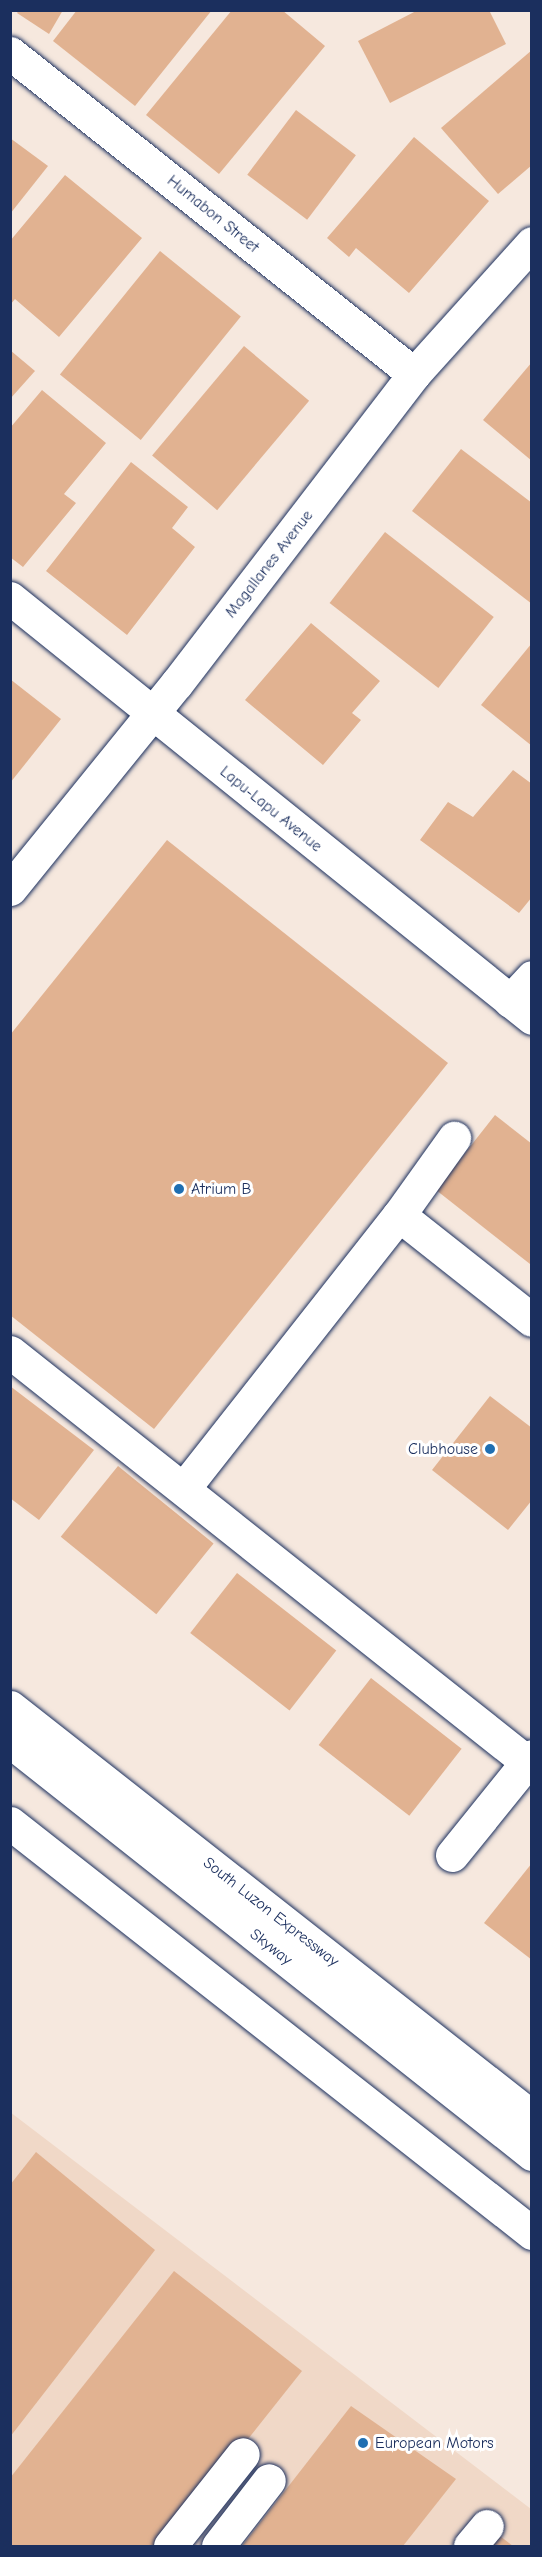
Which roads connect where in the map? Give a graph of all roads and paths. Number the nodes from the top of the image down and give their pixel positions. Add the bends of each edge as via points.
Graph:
1 (10, 53) edge
2 (531, 243) edge
3 (414, 374) junction
4 (10, 598) edge
5 (152, 713) junction
6 (10, 889) edge
7 (524, 999) edge
8 (454, 1138) dead end
9 (399, 1215) junction
10 (531, 1320) edge
11 (10, 1352) edge
12 (184, 1488) junction
13 (10, 1707) edge
14 (10, 1741) edge
15 (529, 1759) edge
16 (10, 1823) edge
17 (10, 1831) edge
18 (452, 1855) dead end
19 (531, 2117) edge
20 (531, 2154) edge
21 (531, 2233) edge
22 (531, 2240) edge
23 (243, 2454) dead end
24 (269, 2480) dead end
25 (170, 2547) edge
26 (218, 2547) edge

1 - 3 main road, Humabon Street
2 - 3 main road, Magallanes Avenue
3 - 5 main road, Magallanes Avenue
4 - 5 main road, Lapu-Lapu Avenue
5 - 6 main road, Magallanes Avenue
5 - 7 main road, Lapu-Lapu Avenue
8 - 9 main road
9 - 10 main road
9 - 12 main road
11 - 12 main road
12 - 15 main road
13 - 19 main road, South Luzon Expressway
14 - 20 main road, Skyway
15 - 18 main road
16 - 21 main road
17 - 22 main road
23 - 25 main road
24 - 26 main road

